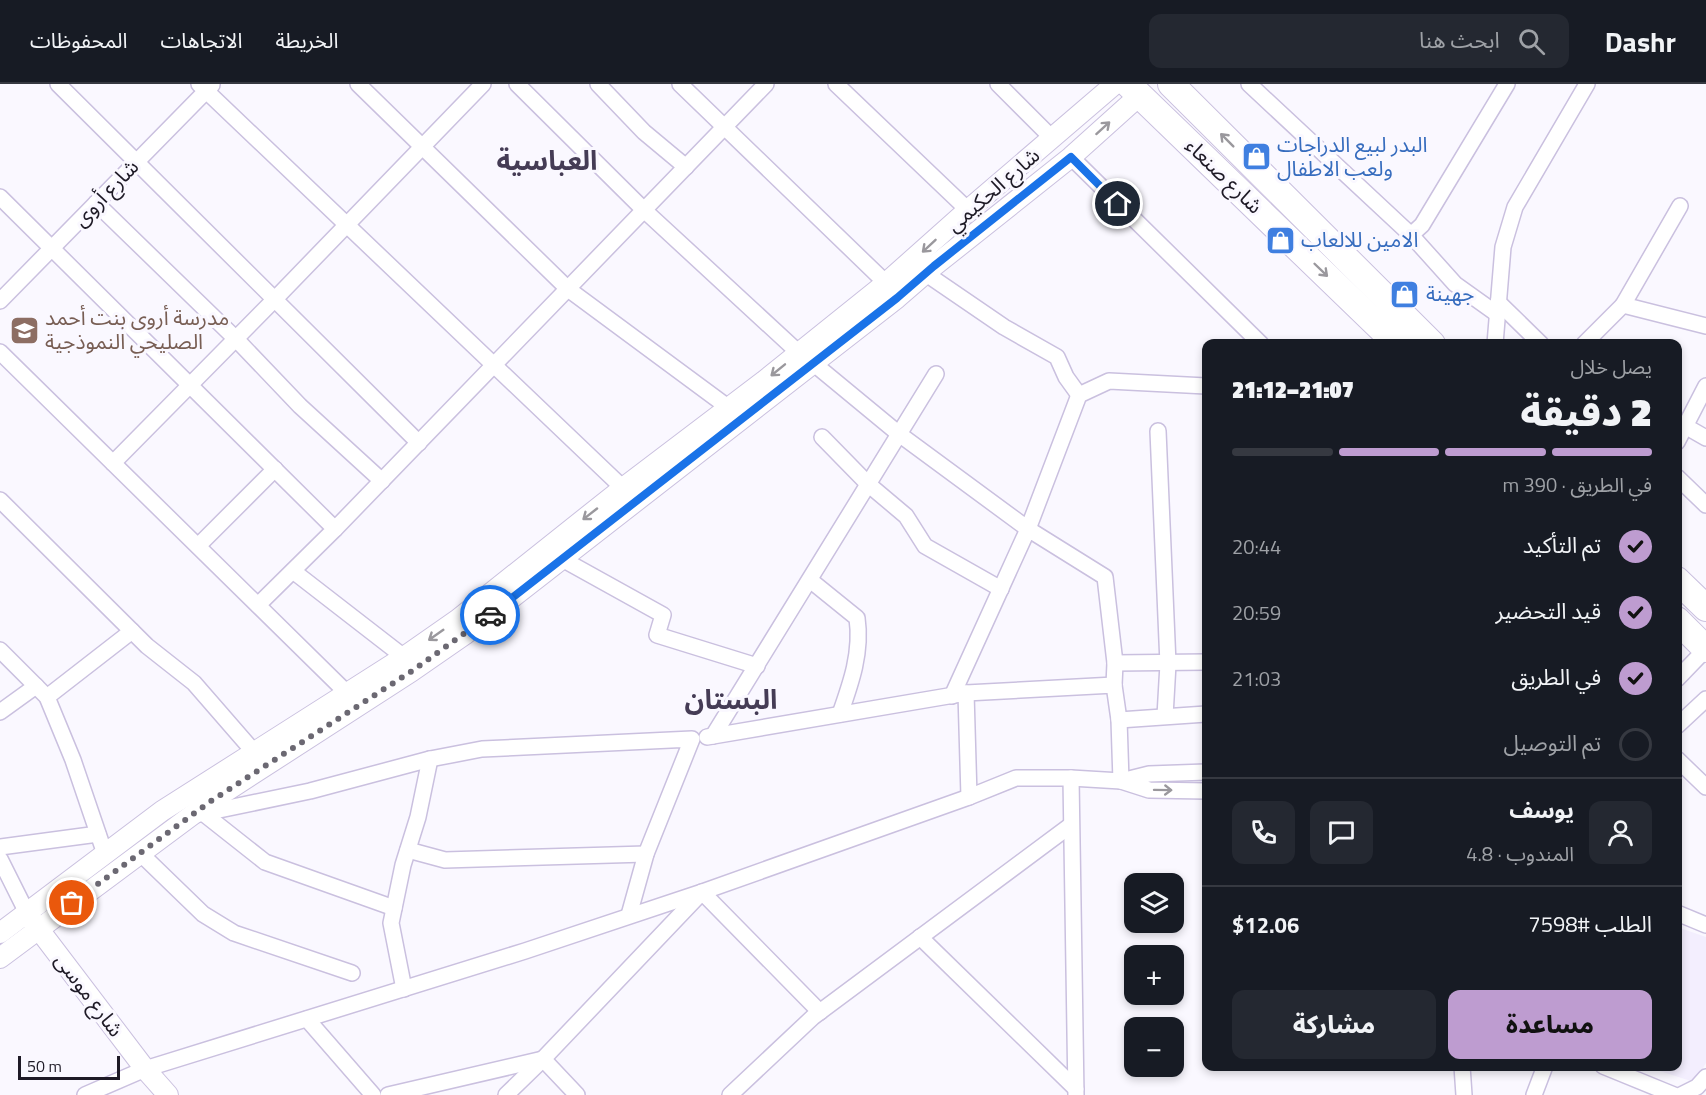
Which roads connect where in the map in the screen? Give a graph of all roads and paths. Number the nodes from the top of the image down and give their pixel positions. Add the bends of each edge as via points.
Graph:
1 (58, 84) edge
2 (358, 84) edge
3 (483, 84) edge
4 (517, 84) edge
5 (598, 84) edge
6 (680, 84) edge
7 (766, 84) edge
8 (836, 84) edge
9 (998, 84) edge
10 (1115, 84) edge
11 (1171, 84) edge
12 (1249, 84) edge
13 (1507, 84) edge
14 (1587, 84) edge
15 (206, 86) edge
16 (1134, 90) edge
17 (725, 127) junction
18 (1052, 138) junction
19 (422, 147) junction
20 (1071, 157) junction
21 (136, 162) junction
22 (686, 167) junction
23 (0, 197) edge
24 (1285, 198) junction
25 (96, 203) junction
26 (1680, 206) dead end
27 (644, 210) junction
28 (968, 210) junction
29 (1265, 216) junction
30 (346, 224) junction
31 (1320, 234) junction
32 (1411, 236) junction
33 (52, 248) junction
34 (1300, 250) junction
35 (925, 273) junction
36 (886, 283) junction
37 (568, 289) junction
38 (274, 300) junction
39 (0, 301) edge
40 (1623, 305) junction
41 (1498, 308) junction
42 (1706, 326) edge
43 (236, 339) junction
44 (1256, 339) edge
45 (1392, 339) edge
46 (1427, 339) edge
47 (1495, 339) edge
48 (1535, 339) edge
49 (1589, 339) edge
50 (0, 352) edge
51 (806, 358) junction
52 (493, 366) junction
53 (936, 374) dead end
54 (190, 385) junction
55 (1202, 386) edge
56 (1706, 386) edge
57 (1079, 395) junction
58 (729, 408) junction
59 (1685, 426) junction
60 (1158, 431) dead end
61 (1682, 432) edge
62 (899, 434) junction
63 (822, 437) dead end
64 (1706, 438) edge
65 (419, 443) junction
66 (113, 463) junction
67 (275, 469) junction
68 (382, 481) junction
69 (1682, 482) edge
70 (868, 484) junction
71 (623, 488) junction
72 (0, 500) edge
73 (1706, 505) edge
74 (336, 529) junction
75 (1028, 529) junction
76 (198, 546) junction
77 (562, 559) junction
78 (293, 571) junction
79 (810, 579) junction
80 (1682, 585) edge
81 (1000, 589) junction
82 (258, 605) junction
83 (1706, 608) edge
84 (1682, 625) edge
85 (132, 631) junction
86 (1706, 649) edge
87 (0, 650) edge
88 (404, 657) junction
89 (1115, 663) junction
90 (1202, 663) edge
91 (1168, 664) junction
92 (757, 666) junction
93 (1682, 674) edge
94 (1114, 685) junction
95 (42, 691) junction
96 (347, 693) junction
97 (959, 694) junction
98 (1703, 708) edge
99 (0, 712) edge
100 (840, 714) junction
101 (1202, 714) edge
102 (1165, 716) junction
103 (1119, 720) junction
104 (1682, 723) edge
105 (713, 736) junction
106 (692, 739) junction
107 (254, 752) junction
108 (430, 759) junction
109 (1682, 764) edge
110 (1202, 772) edge
111 (1071, 778) junction
112 (1121, 781) junction
113 (1706, 787) edge
114 (1202, 791) edge
115 (969, 797) junction
116 (196, 815) junction
117 (1071, 825) junction
118 (98, 834) junction
119 (0, 847) edge
120 (408, 850) junction
121 (140, 853) junction
122 (105, 854) junction
123 (646, 854) junction
124 (0, 859) edge
125 (702, 892) junction
126 (394, 908) junction
127 (629, 915) junction
128 (1682, 915) edge
129 (33, 921) junction
130 (1706, 925) edge
131 (0, 933) edge
132 (920, 937) junction
133 (0, 958) edge
134 (352, 973) dead end
135 (404, 989) junction
136 (820, 1011) junction
137 (307, 1019) junction
138 (543, 1059) junction
139 (145, 1069) junction
140 (1462, 1071) edge
141 (1543, 1071) edge
142 (1615, 1071) edge
143 (1706, 1077) edge
144 (1076, 1092) edge
145 (85, 1095) edge
146 (168, 1095) edge
147 (373, 1095) edge
148 (388, 1095) edge
149 (506, 1095) edge
150 (577, 1095) edge
151 (730, 1095) edge
152 (1464, 1095) edge
153 (1534, 1095) edge
154 (1674, 1095) edge
155 (1681, 1095) edge

1 - 21 street
2 - 19 street
3 - 19 street
4 - 27 street
5 - 22 street via 644,132
6 - 17 street
7 - 17 street
8 - 28 street
9 - 18 street
10 - 18 street, شارع الحكيمي
24 -> 11 highway, شارع صنعاء
12 - 32 street
13 - 32 street via 1422,225
14 - 41 street via 1515,207 1503,247
15 - 21 street, شارع أروى
15 - 30 street
20 -> 16 street, شارع الحكيمي
16 - 29 highway, شارع صنعاء
17 - 22 street
17 - 36 street
18 - 28 street, شارع الحكيمي
19 - 30 street
19 - 37 street
20 - 35 street, شارع الحكيمي
20 - 44 street
21 - 25 street, شارع أروى
21 - 38 street
22 - 27 street
23 - 33 street
24 - 29 highway via 1285,210 1276,218
24 - 31 highway, شارع صنعاء
25 - 33 street, شارع أروى
25 - 43 street
26 - 40 street
27 - 37 street
27 - 51 street
28 -> 36 street, شارع الحكيمي
29 - 34 highway, شارع صنعاء
30 - 38 street
30 - 52 street
31 - 34 highway via 1304,237
31 - 46 highway, شارع صنعاء
32 - 41 street via 1455,284
33 - 39 street, شارع أروى
33 - 54 street
34 -> 45 highway, شارع صنعاء
35 - 51 street, شارع الحكيمي via 897,298
35 - 57 street via 1004,327 1057,357
36 - 51 street, شارع الحكيمي
37 - 52 street
37 - 58 street
38 - 43 street
38 - 65 street
40 - 42 street
40 - 49 street
41 - 47 street
41 - 48 street
43 - 54 street
43 - 68 street via 300,406
50 - 66 street
51 -> 58 street, شارع الحكيمي
51 - 62 street
51 - 77 street, شارع الحكيمي
52 - 65 street
52 - 71 street
53 - 62 street
54 - 66 street
54 - 67 street
55 - 57 street via 1109,381
56 - 59 street
57 - 75 street
58 - 71 street, شارع الحكيمي
59 - 61 street
59 - 64 street
60 - 91 street
62 - 70 street
62 - 75 street
63 - 70 street
65 - 68 street
66 - 76 street
67 - 74 street
67 - 76 street
68 - 74 street
69 - 73 street
70 - 79 street
70 - 81 street via 906,516 925,546
71 -> 88 street, شارع الحكيمي via 457,620
72 - 85 street
74 - 78 street
75 - 81 street
75 - 89 street via 1105,577
76 - 82 street
77 - 92 street via 663,615 657,635
77 - 116 street, شارع الحكيمي via 412,671
78 - 82 street
78 - 88 street
79 - 92 street
79 - 100 street via 857,618 859,634 853,679
80 - 83 highway
81 - 97 street
82 - 96 street
84 - 86 highway
85 - 95 street
85 - 107 street via 194,683
86 - 93 street
87 - 95 street
88 - 96 street, شارع الحكيمي
89 - 91 street
89 - 94 street
90 - 91 street
91 - 102 street
92 - 105 street
94 - 97 street
94 - 103 street
95 - 99 street
95 - 118 street via 73,760
96 - 107 street, شارع الحكيمي
97 - 100 street
97 - 115 street
98 - 104 street
100 - 105 street
101 - 102 street
102 - 103 street
103 - 112 street
105 - 106 street
106 - 108 street via 482,749
106 - 123 street
107 - 122 street, شارع الحكيمي via 162,811
108 - 116 street via 310,791
108 - 120 street
109 - 113 street
110 - 112 street via 1149,774
111 - 112 street
111 - 115 street via 1016,778
111 - 117 street
112 -> 114 street via 1149,790
115 - 125 street
116 - 121 street, شارع الحكيمي
116 - 126 street via 265,862
117 - 132 street
117 - 144 street
118 - 119 street
118 - 122 street
120 - 123 street via 445,860
120 - 126 street
121 - 129 street, شارع الحكيمي
121 - 134 street via 203,914 234,933
122 - 129 street, شارع الحكيمي
123 - 127 street
124 - 129 street, شارع موسى
125 - 127 street
125 - 136 street
125 - 138 street
126 - 135 street via 391,923
127 - 135 street
128 - 130 street
129 - 131 street, شارع الحكيمي
129 - 133 street, شارع الحكيمي
129 - 139 street, شارع موسى
132 - 136 street
132 - 144 street
135 - 137 street
136 - 151 street
137 - 139 street
137 - 147 street
138 - 148 street
138 - 149 street
138 - 150 street
139 - 145 street
139 - 146 street, شارع موسى
140 - 152 street
141 - 153 street
142 - 154 street
143 - 155 street

